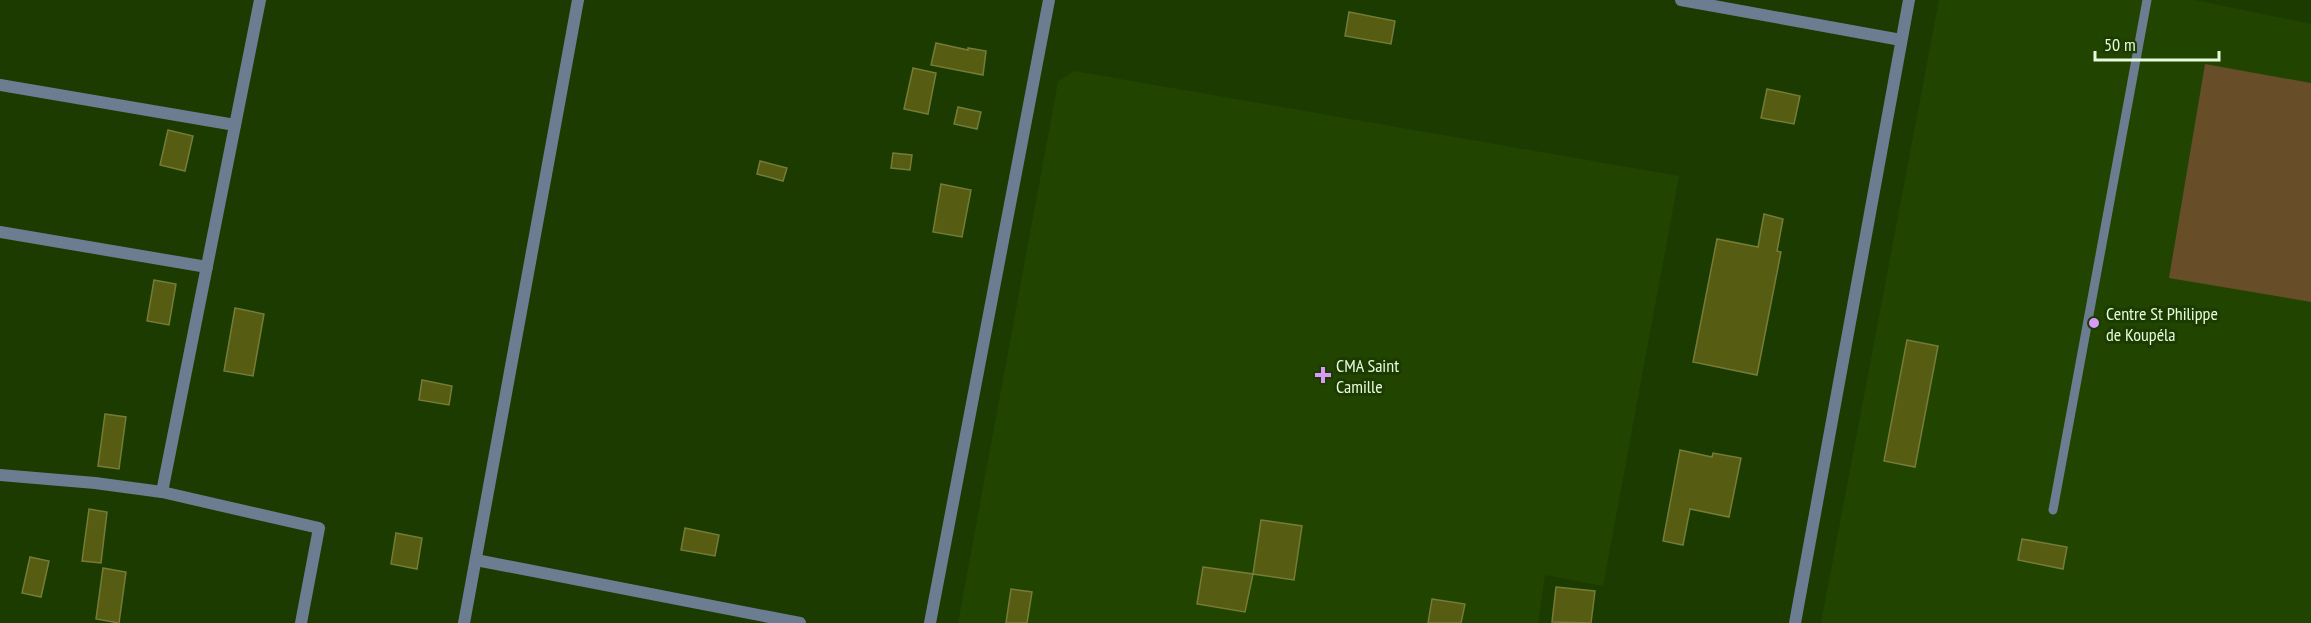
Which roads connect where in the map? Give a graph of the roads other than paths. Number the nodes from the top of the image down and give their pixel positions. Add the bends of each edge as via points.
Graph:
1 (260, 0) edge
2 (578, 0) edge
3 (1049, 0) edge
4 (1681, 0) edge
5 (1909, 0) edge
6 (2147, 0) edge
7 (1902, 39) junction
8 (0, 85) edge
9 (236, 124) junction
10 (0, 232) edge
11 (207, 267) junction
12 (0, 475) edge
13 (162, 492) junction
14 (2054, 510) dead end
15 (476, 560) junction
16 (301, 623) edge
17 (464, 623) edge
18 (800, 623) edge
19 (930, 623) edge
20 (1795, 623) edge

1 - 9 street
2 - 15 street
3 - 19 street
4 - 7 street
5 - 7 street
6 - 14 lane
7 - 20 street
8 - 9 street
9 - 11 street
10 - 11 street
11 - 13 street
12 - 13 street
13 - 16 street via 320,528
15 - 17 street
15 - 18 street

